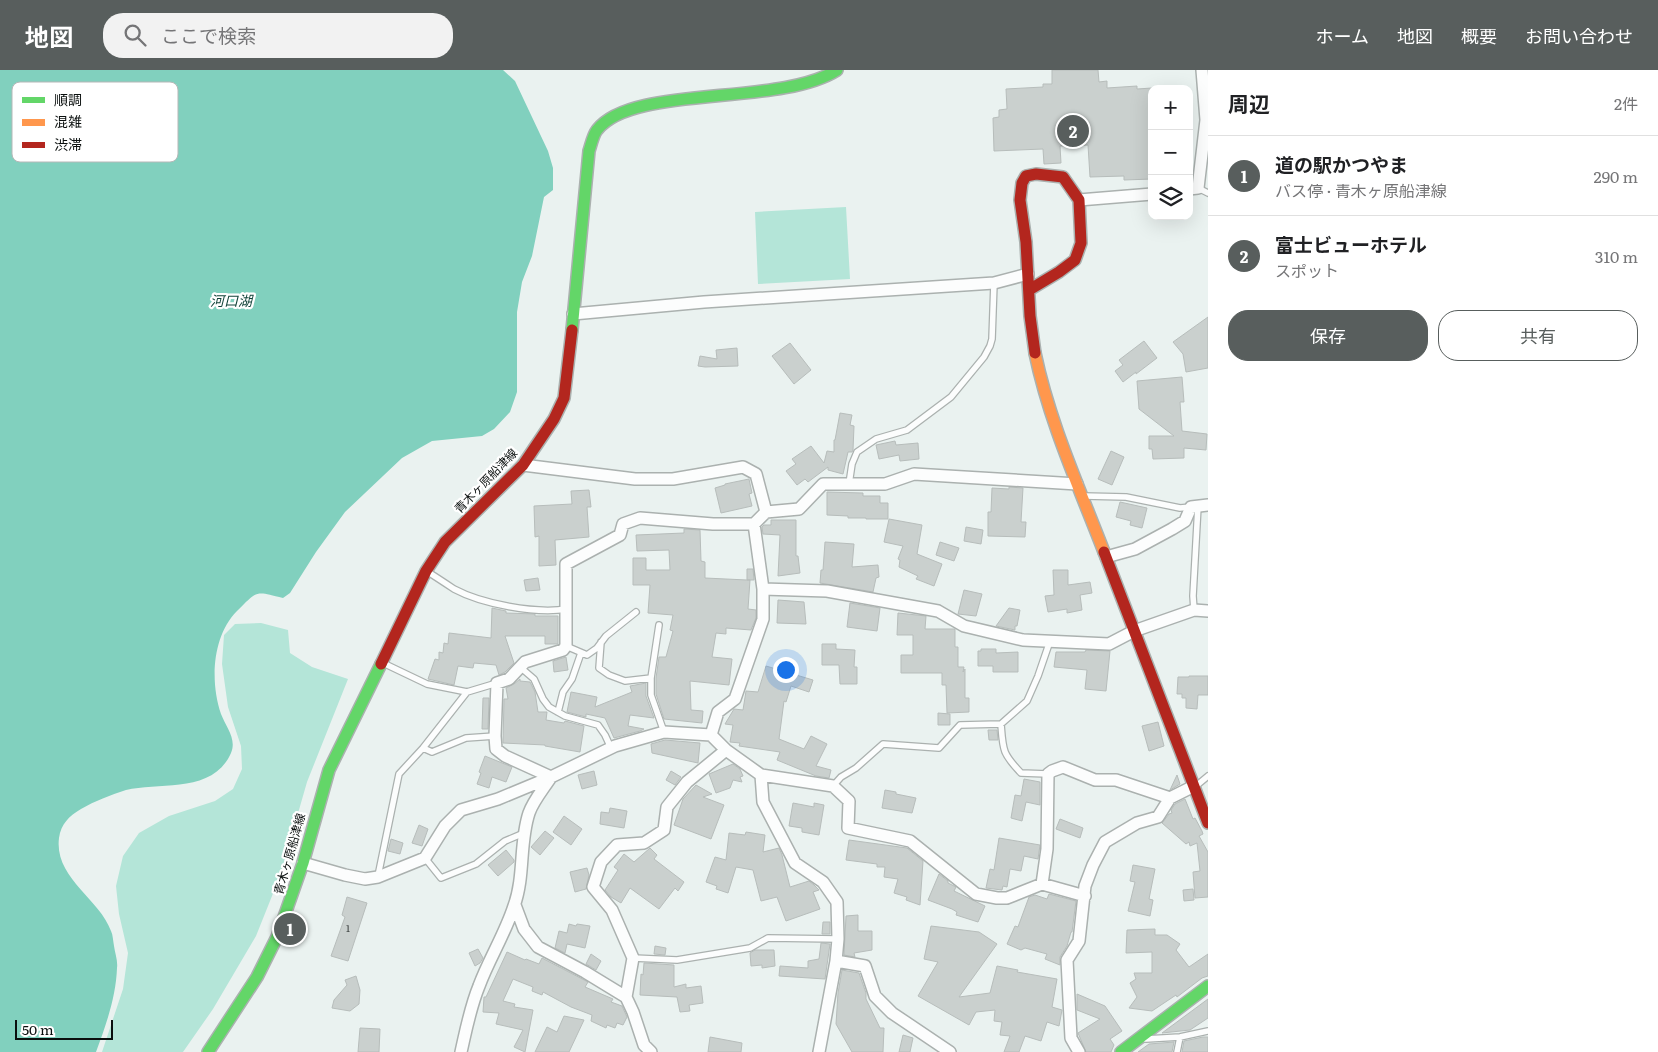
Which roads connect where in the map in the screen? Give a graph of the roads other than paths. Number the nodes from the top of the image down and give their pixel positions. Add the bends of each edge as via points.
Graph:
1 (837, 70) edge
2 (1202, 70) edge
3 (1198, 190) edge
4 (1148, 194) edge
5 (1079, 200) junction
6 (1028, 274) junction
7 (994, 283) junction
8 (1029, 290) junction
9 (573, 314) junction
10 (523, 464) junction
11 (850, 484) junction
12 (1077, 484) junction
13 (1082, 496) junction
14 (1199, 506) edge
15 (766, 512) junction
16 (754, 524) junction
17 (1106, 557) junction
18 (426, 570) junction
19 (763, 589) junction
20 (567, 608) junction
21 (1194, 610) junction
22 (1208, 611) edge
23 (636, 612) dead end
24 (659, 625) dead end
25 (1134, 630) junction
26 (1050, 641) junction
27 (601, 642) junction
28 (566, 646) junction
29 (581, 652) junction
30 (381, 661) junction
31 (520, 667) junction
32 (650, 678) junction
33 (497, 683) junction
34 (468, 692) junction
35 (558, 712) junction
36 (1001, 724) junction
37 (664, 732) junction
38 (495, 736) junction
39 (711, 736) junction
40 (423, 748) junction
41 (611, 748) junction
42 (726, 750) junction
43 (761, 774) junction
44 (1048, 774) junction
45 (1208, 776) edge
46 (551, 777) junction
47 (832, 786) junction
48 (1194, 787) junction
49 (1170, 798) junction
50 (1208, 823) edge
51 (524, 834) junction
52 (425, 858) junction
53 (303, 864) junction
54 (378, 877) junction
55 (1042, 884) junction
56 (1085, 896) junction
57 (515, 905) junction
58 (838, 939) junction
59 (633, 958) junction
60 (836, 961) junction
61 (1208, 986) edge
62 (626, 997) junction
63 (1208, 1031) edge
64 (1180, 1037) junction
65 (1140, 1038) junction
66 (208, 1052) edge
67 (461, 1052) edge
68 (651, 1052) edge
69 (819, 1052) edge
70 (950, 1052) edge
71 (1079, 1052) edge
72 (1120, 1052) edge
73 (1177, 1052) edge

1 - 9 main road, 青木ヶ原船津線 via 809,83 786,88 648,104 615,115 597,130 589,151
2 - 3 street via 1206,120
4 - 5 street
5 - 6 main road via 1064,177 1036,174 1026,176 1020,184
5 - 8 main road via 1081,243 1075,260
6 - 7 street
6 - 8 main road
7 - 9 street
7 - 11 lane via 992,339 984,357 951,397 922,419 907,430 876,440 858,452 852,464
8 - 12 main road via 1036,358
9 - 10 main road, 青木ヶ原船津線 via 564,398 554,419
10 - 15 street via 635,479 673,479 742,467 756,474
10 - 18 main road, 青木ヶ原船津線 via 445,542
11 - 12 street via 885,484 914,474
11 - 15 street via 823,484 799,509
12 - 13 main road
13 - 14 lane via 1126,497 1180,508
13 - 17 main road
14 - 17 street via 1172,529 1135,549
14 - 21 lane
15 - 16 street
16 - 19 street
16 - 20 street via 640,518 623,524 620,535 566,564
17 - 25 main road
18 - 20 lane via 455,589 510,607
18 - 30 main road, 青木ヶ原船津線
19 - 26 street via 827,592 938,611 964,626 1023,640
19 - 39 street via 763,619 748,664 735,699 718,712
20 - 28 street
21 - 22 street
21 - 25 street
23 - 27 lane
24 - 32 lane
25 - 26 street via 1109,644
25 - 48 main road
26 - 36 lane via 1027,701
27 - 29 lane via 587,655
27 - 32 lane via 599,668 626,681
28 - 29 lane
28 - 31 street via 563,650 524,662
29 - 35 lane
30 - 34 lane via 427,684
30 - 53 main road, 青木ヶ原船津線 via 329,770
31 - 33 street via 509,679
31 - 35 lane via 534,679 549,707
32 - 37 lane
33 - 34 lane
33 - 38 street
34 - 40 lane
35 - 41 lane via 598,725
36 - 44 lane via 1003,749 1020,773
36 - 47 lane via 960,725 939,748 883,744
37 - 39 street
37 - 41 street
38 - 40 lane via 466,738 432,752
38 - 46 street via 496,749 505,756
39 - 42 street
40 - 54 lane via 399,774
41 - 46 street
42 - 43 street
42 - 59 street via 687,782 667,807 664,830 644,843 617,845 601,862 593,887 612,910
43 - 47 street
43 - 58 street via 763,802 795,863 823,882 837,902
44 - 49 street via 1063,767 1095,780 1116,780
44 - 55 street via 1047,849
45 - 48 lane
46 - 51 street via 530,811
46 - 52 street via 461,810 445,826
47 - 55 street via 849,801 848,828 910,841 976,894 1007,898
48 - 49 street
48 - 50 main road
49 - 56 street via 1158,817 1137,823 1105,842 1085,886
51 - 52 lane via 505,842 476,864 441,878
51 - 57 street via 521,878
52 - 54 street
53 - 54 street via 365,879
53 - 66 main road, 青木ヶ原船津線 via 277,937 257,978
55 - 56 street
56 - 71 street via 1079,941 1067,960 1071,1038
57 - 62 street via 524,929 538,947
57 - 67 street via 471,1007
58 - 59 lane via 768,938 750,948 676,960
58 - 60 street
59 - 62 street
60 - 69 street
60 - 70 street via 865,966 875,996 892,1013
61 - 65 main road
62 - 68 street via 644,1045
63 - 64 lane
64 - 65 lane
64 - 73 lane
65 - 72 main road

